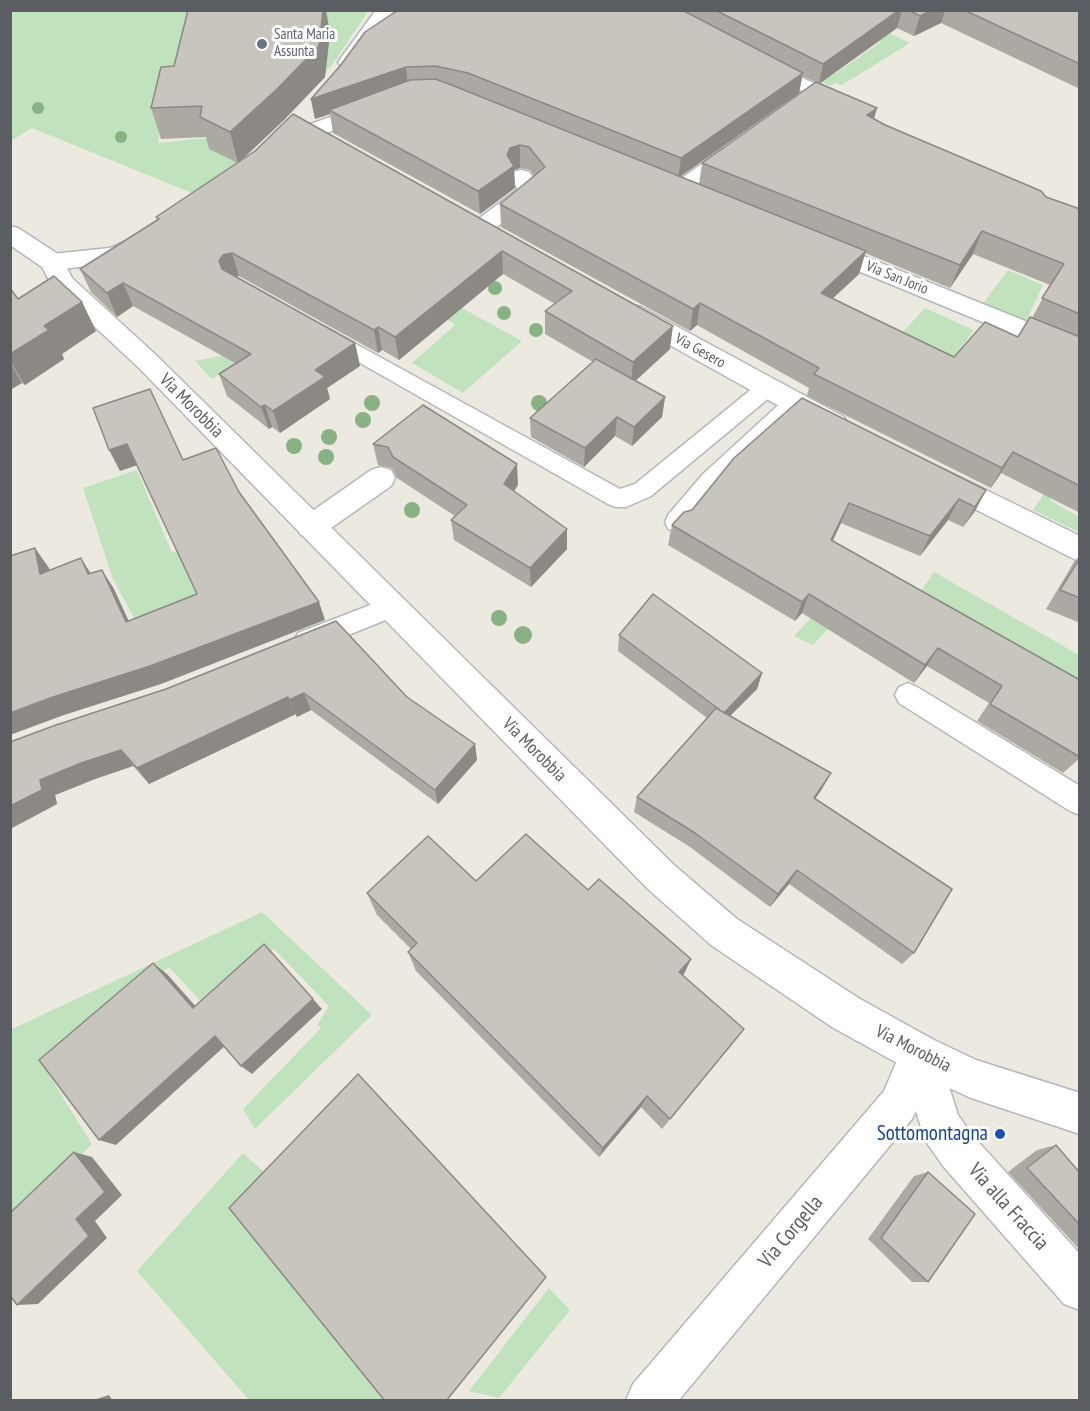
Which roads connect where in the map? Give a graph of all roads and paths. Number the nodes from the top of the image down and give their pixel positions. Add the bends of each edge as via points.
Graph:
1 (386, 10) edge
2 (750, 58) edge
3 (335, 81) edge
4 (398, 99) edge
5 (775, 120) edge
6 (746, 141) edge
7 (340, 149) edge
8 (521, 177) dead end
9 (657, 180) edge
10 (679, 189) junction
11 (701, 198) edge
12 (481, 228) edge
13 (10, 232) edge
14 (158, 232) edge
15 (798, 238) edge
16 (10, 254) edge
17 (52, 278) junction
18 (614, 302) edge
19 (309, 325) edge
20 (1080, 353) edge
21 (767, 388) junction
22 (794, 404) junction
23 (856, 435) edge
24 (917, 467) edge
25 (381, 478) dead end
26 (677, 522) edge
27 (311, 527) junction
28 (1080, 550) edge
29 (391, 606) junction
30 (287, 649) edge
31 (908, 695) dead end
32 (1080, 802) edge
33 (920, 1054) junction
34 (1080, 1114) edge
35 (1080, 1288) edge
36 (649, 1401) edge

1 - 3 street
2 - 5 lane via 814,90
4 - 7 street via 300,126
6 - 10 lane
8 - 12 street via 531,189
9 - 10 street
10 - 11 street
13 - 17 street, Via Morobbia
14 - 17 street via 115,255
15 - 20 street, Via San Jorio
16 - 17 street, Via Morobbia via 35,273
17 - 27 street, Via Morobbia via 147,361
18 - 21 street, Via Gesero
19 - 21 lane via 616,498 643,490
21 - 22 street, Via Gesero
22 - 23 street, Via Gesero
22 - 26 lane via 711,480
24 - 28 street
25 - 27 street
27 - 29 street, Via Morobbia
29 - 30 lane
29 - 33 street, Via Morobbia via 661,877 724,932 846,1013
31 - 32 lane
33 - 34 street, Via Morobbia via 971,1078
33 - 35 street, Via alla Fraccia via 940,1125 958,1151
33 - 36 street, Via Corgella via 898,1105

